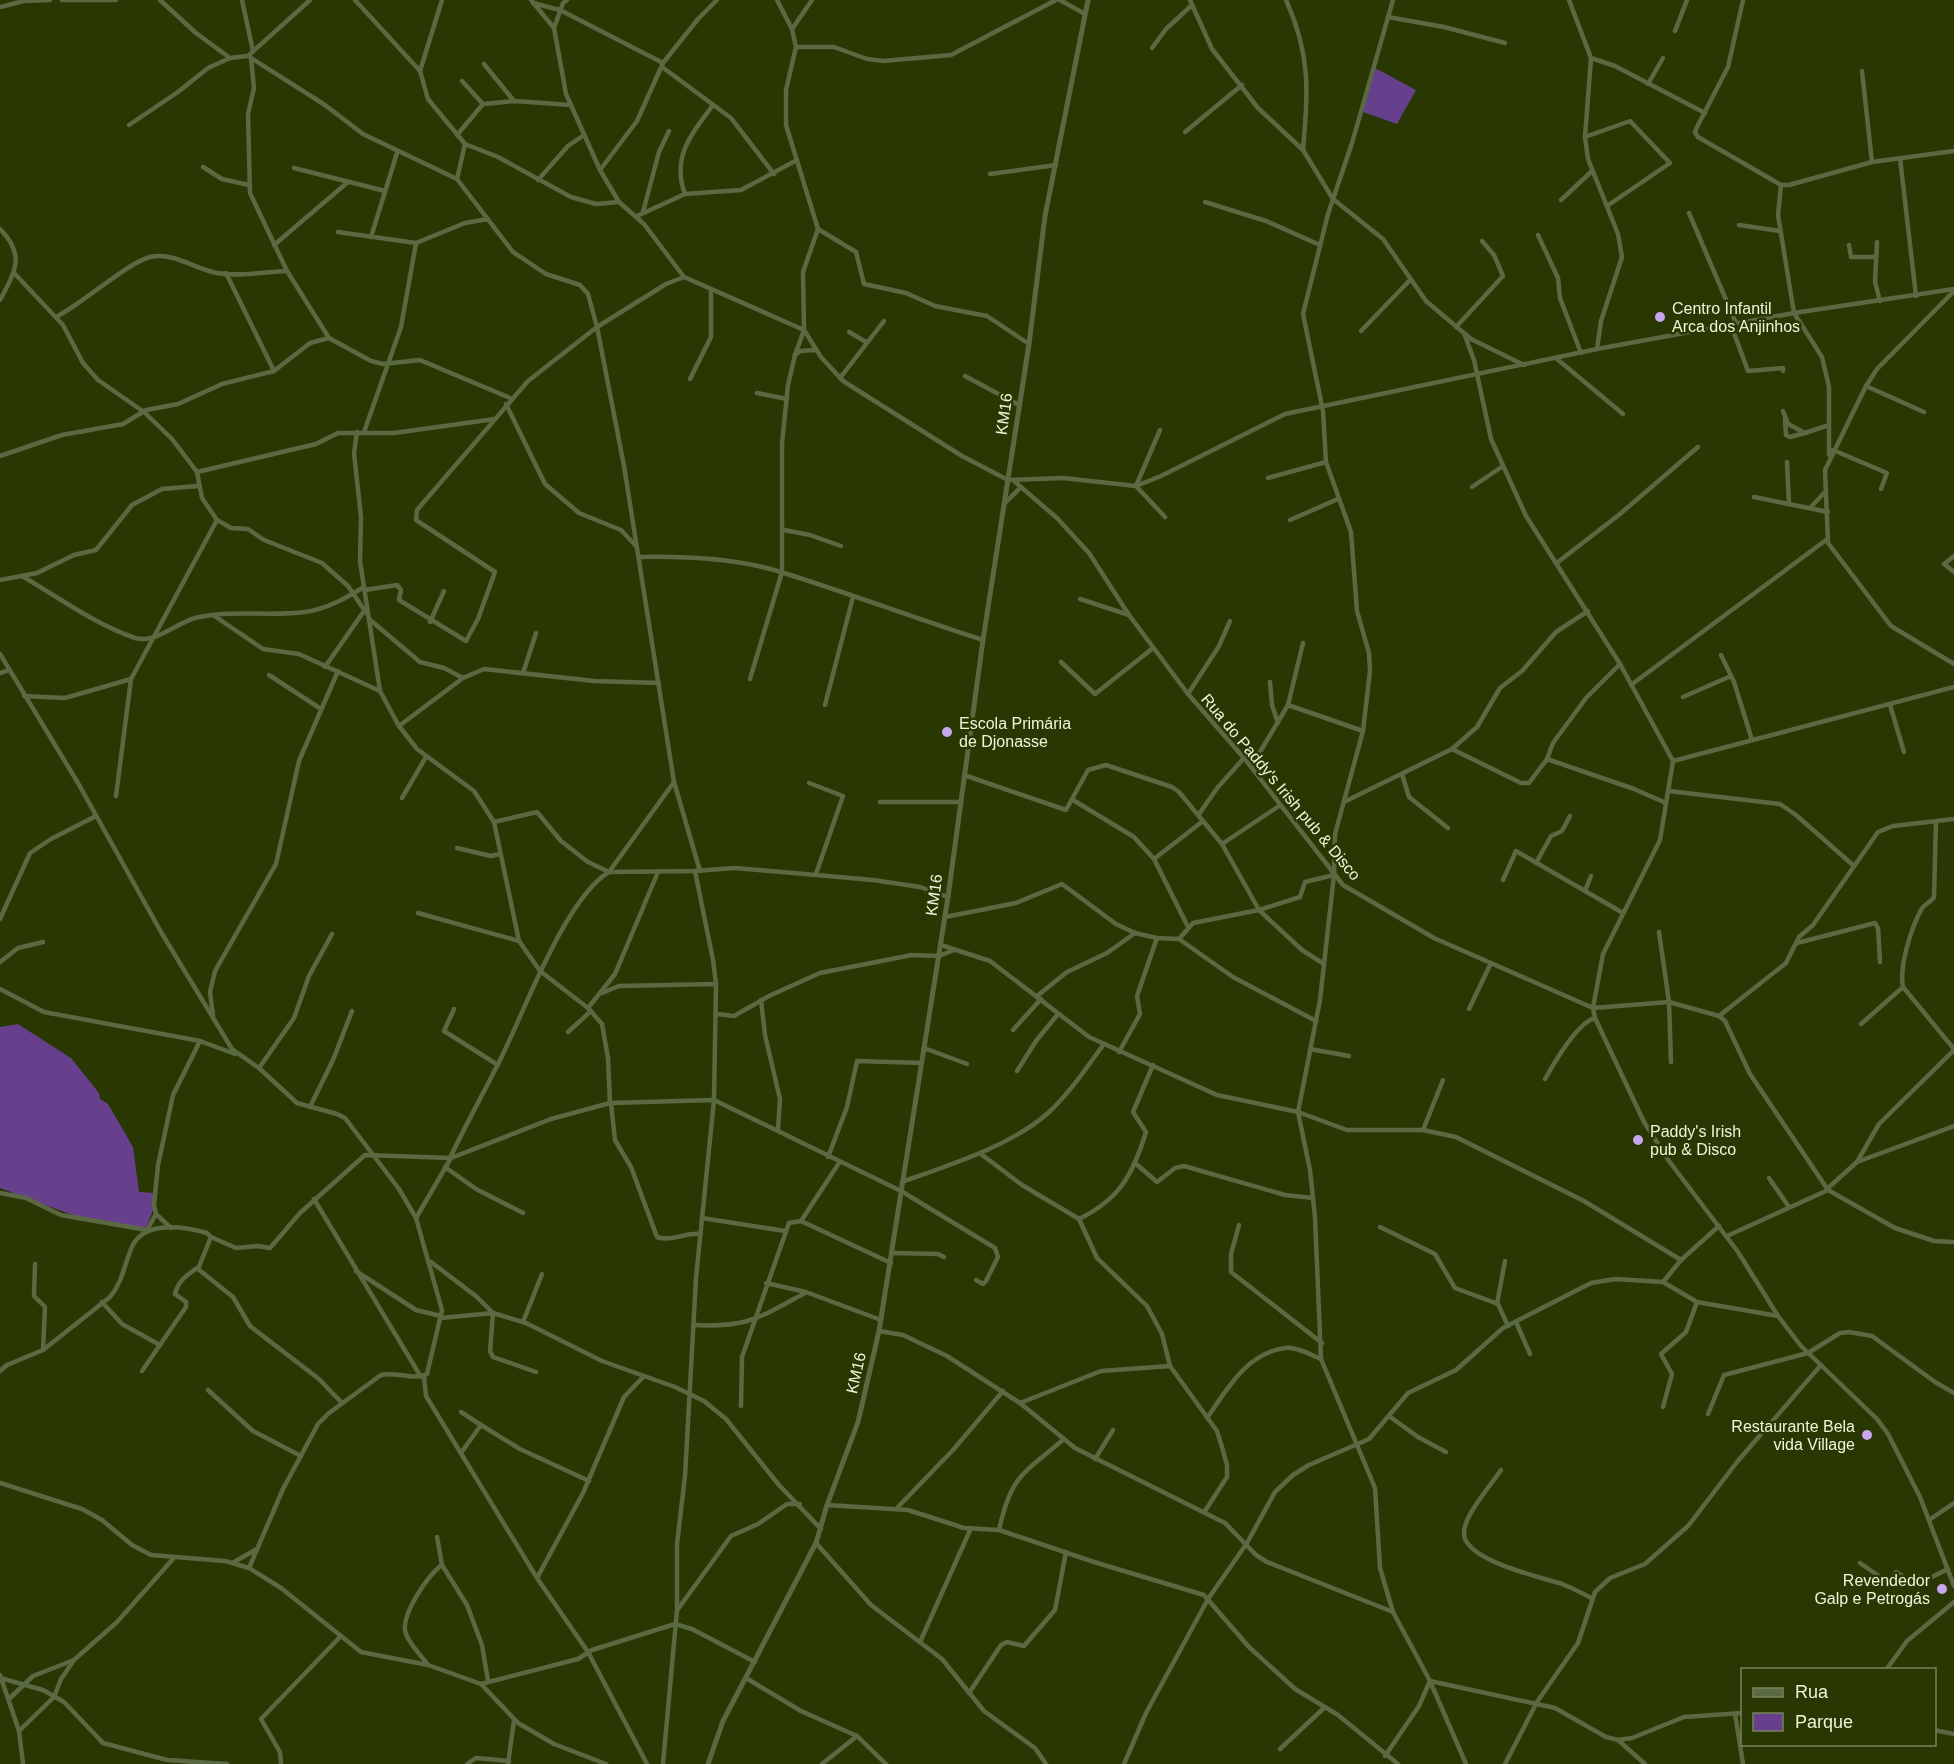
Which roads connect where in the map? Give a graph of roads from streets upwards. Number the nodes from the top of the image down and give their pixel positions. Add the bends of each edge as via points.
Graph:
1 (50, 0) edge
2 (62, 0) edge
3 (116, 0) edge
4 (160, 0) edge
5 (242, 0) edge
6 (310, 0) edge
7 (355, 0) edge
8 (442, 0) edge
9 (717, 0) edge
10 (777, 0) edge
11 (813, 0) edge
12 (1058, 0) edge
13 (1088, 0) edge
14 (1286, 0) edge
15 (1393, 0) edge
16 (1569, 0) edge
17 (1687, 0) edge
18 (1743, 0) edge
19 (564, 1) edge
20 (532, 2) edge
21 (544, 3) edge
22 (1191, 3) edge
23 (0, 7) edge
24 (560, 10) junction
25 (1085, 14) junction
26 (1388, 17) junction
27 (547, 18) junction
28 (554, 28) junction
29 (792, 29) junction
30 (1675, 31) dead end
31 (1505, 43) dead end
32 (796, 47) junction
33 (1152, 48) dead end
34 (253, 51) junction
35 (249, 57) junction
36 (230, 58) junction
37 (1592, 58) junction
38 (1664, 58) dead end
39 (484, 64) dead end
40 (662, 65) junction
41 (420, 71) junction
42 (1862, 72) dead end
43 (462, 81) dead end
44 (1648, 84) junction
45 (1242, 85) junction
46 (514, 101) junction
47 (483, 104) junction
48 (571, 105) junction
49 (713, 105) junction
50 (1705, 112) junction
51 (129, 125) dead end
52 (669, 131) dead end
53 (1185, 132) dead end
54 (457, 135) junction
55 (584, 135) junction
56 (1586, 137) junction
57 (465, 144) junction
58 (1303, 150) junction
59 (1954, 151) edge
60 (397, 153) junction
61 (1900, 158) junction
62 (796, 160) junction
63 (1872, 162) junction
64 (1056, 165) junction
65 (203, 167) dead end
66 (294, 168) dead end
67 (600, 170) junction
68 (1591, 172) junction
69 (774, 174) junction
70 (990, 174) dead end
71 (457, 179) junction
72 (538, 180) junction
73 (348, 182) junction
74 (1780, 184) junction
75 (249, 185) junction
76 (385, 191) junction
77 (685, 194) junction
78 (1333, 199) junction
79 (1561, 200) dead end
80 (619, 202) junction
81 (1205, 202) dead end
82 (1607, 206) junction
83 (643, 212) junction
84 (1689, 213) dead end
85 (637, 216) junction
86 (488, 219) junction
87 (1739, 225) dead end
88 (0, 229) edge
89 (818, 229) junction
90 (1780, 231) junction
91 (338, 232) dead end
92 (1538, 235) dead end
93 (371, 237) junction
94 (1482, 241) dead end
95 (1877, 242) dead end
96 (416, 243) junction
97 (274, 245) junction
98 (1849, 245) dead end
99 (1320, 246) junction
100 (1876, 257) junction
101 (286, 271) junction
102 (14, 273) junction
103 (226, 273) junction
104 (684, 277) junction
105 (1410, 280) junction
106 (711, 290) junction
107 (1954, 290) edge
108 (1916, 296) junction
109 (0, 300) edge
110 (1880, 301) junction
111 (65, 313) junction
112 (1794, 313) junction
113 (56, 317) junction
114 (884, 321) dead end
115 (1733, 324) junction
116 (63, 325) junction
117 (597, 327) junction
118 (1456, 327) junction
119 (804, 330) junction
120 (1361, 331) dead end
121 (849, 332) dead end
122 (1464, 333) junction
123 (329, 338) junction
124 (866, 342) junction
125 (1029, 344) junction
126 (1597, 349) junction
127 (816, 350) junction
128 (1581, 353) junction
129 (795, 355) junction
130 (1557, 358) junction
131 (389, 363) junction
132 (1524, 365) junction
133 (274, 371) junction
134 (1783, 371) dead end
135 (1475, 375) junction
136 (965, 376) dead end
137 (840, 378) junction
138 (690, 379) dead end
139 (1866, 386) junction
140 (757, 393) dead end
141 (510, 398) junction
142 (787, 399) junction
143 (506, 404) junction
144 (1019, 405) junction
145 (1320, 406) junction
146 (1783, 411) dead end
147 (144, 412) junction
148 (1924, 412) dead end
149 (1623, 414) dead end
150 (495, 419) junction
151 (1785, 419) junction
152 (1829, 425) junction
153 (1160, 430) dead end
154 (357, 432) junction
155 (364, 432) junction
156 (1805, 433) junction
157 (1698, 447) dead end
158 (1833, 450) junction
159 (0, 456) edge
160 (1829, 458) junction
161 (1326, 462) junction
162 (1786, 462) dead end
163 (1503, 466) junction
164 (197, 472) junction
165 (1268, 478) dead end
166 (1012, 481) junction
167 (198, 486) junction
168 (1136, 486) junction
169 (1020, 487) junction
170 (1472, 487) dead end
171 (1881, 489) dead end
172 (1826, 490) junction
173 (1754, 497) dead end
174 (1338, 499) junction
175 (1006, 501) junction
176 (1789, 504) junction
177 (1810, 508) junction
178 (1828, 512) junction
179 (1165, 517) dead end
180 (217, 520) junction
181 (1290, 520) dead end
182 (783, 530) junction
183 (1826, 540) junction
184 (636, 546) junction
185 (841, 546) dead end
186 (1954, 556) edge
187 (639, 557) junction
188 (1558, 562) junction
189 (782, 572) junction
190 (1954, 572) edge
191 (22, 576) junction
192 (0, 580) edge
193 (364, 589) junction
194 (444, 591) dead end
195 (354, 593) junction
196 (853, 597) junction
197 (1080, 599) dead end
198 (1588, 610) junction
199 (364, 611) junction
200 (213, 615) junction
201 (1128, 615) junction
202 (368, 618) junction
203 (1230, 621) dead end
204 (430, 622) junction
205 (536, 633) dead end
206 (153, 637) junction
207 (983, 640) junction
208 (1303, 642) dead end
209 (1154, 648) junction
210 (0, 654) edge
211 (1721, 655) dead end
212 (1061, 662) dead end
213 (1620, 664) junction
214 (1954, 664) edge
215 (326, 668) junction
216 (9, 670) junction
217 (338, 671) junction
218 (0, 673) edge
219 (523, 673) junction
220 (269, 675) dead end
221 (1731, 676) junction
222 (463, 678) junction
223 (131, 679) junction
224 (750, 679) dead end
225 (1270, 682) dead end
226 (659, 683) junction
227 (1631, 685) junction
228 (1954, 687) edge
229 (380, 691) junction
230 (1188, 694) junction
231 (24, 696) junction
232 (1683, 697) dead end
233 (825, 705) dead end
234 (1287, 705) junction
235 (1890, 705) junction
236 (321, 709) junction
237 (1278, 723) junction
238 (399, 726) junction
239 (1363, 731) junction
240 (1752, 740) junction
241 (1452, 749) junction
242 (1904, 752) dead end
243 (426, 758) junction
244 (1244, 758) junction
245 (1546, 759) junction
246 (1674, 761) junction
247 (1251, 767) junction
248 (1402, 774) junction
249 (964, 775) junction
250 (674, 782) junction
251 (809, 783) dead end
252 (1669, 791) junction
253 (116, 796) dead end
254 (402, 798) dead end
255 (1073, 800) junction
256 (1346, 801) junction
257 (880, 802) dead end
258 (960, 802) junction
259 (1666, 803) junction
260 (1279, 806) junction
261 (1199, 814) junction
262 (96, 816) junction
263 (1570, 816) dead end
264 (1954, 819) edge
265 (1203, 821) junction
266 (494, 822) junction
267 (1936, 822) junction
268 (1448, 828) dead end
269 (1222, 844) junction
270 (457, 848) dead end
271 (500, 854) junction
272 (1154, 859) junction
273 (1536, 863) junction
274 (1854, 866) junction
275 (697, 871) junction
276 (609, 872) junction
277 (658, 872) junction
278 (816, 874) junction
279 (1334, 875) junction
280 (1591, 876) dead end
281 (1503, 880) dead end
282 (1585, 891) junction
283 (948, 897) junction
284 (1259, 910) junction
285 (1623, 913) junction
286 (418, 914) dead end
287 (945, 917) junction
288 (0, 919) edge
289 (1188, 927) junction
290 (1659, 932) dead end
291 (1135, 933) junction
292 (332, 934) dead end
293 (1157, 938) junction
294 (1179, 939) junction
295 (519, 941) junction
296 (43, 942) dead end
297 (1797, 943) junction
298 (941, 945) junction
299 (954, 950) junction
300 (939, 956) junction
301 (0, 962) edge
302 (1880, 962) dead end
303 (1324, 964) junction
304 (1490, 964) junction
305 (540, 970) junction
306 (716, 984) junction
307 (1903, 987) junction
308 (0, 989) edge
309 (602, 993) junction
310 (1039, 998) junction
311 (761, 1000) junction
312 (1669, 1002) junction
313 (1593, 1008) junction
314 (590, 1009) junction
315 (1469, 1009) dead end
316 (454, 1010) dead end
317 (352, 1011) dead end
318 (717, 1014) junction
319 (1058, 1014) junction
320 (1719, 1016) junction
321 (1595, 1018) junction
322 (213, 1019) junction
323 (1316, 1021) junction
324 (1861, 1024) dead end
325 (1012, 1030) dead end
326 (568, 1032) dead end
327 (200, 1041) junction
328 (1104, 1044) junction
329 (924, 1048) junction
330 (1310, 1049) junction
331 (1954, 1049) edge
332 (1119, 1052) junction
333 (238, 1055) junction
334 (1349, 1056) dead end
335 (1671, 1062) dead end
336 (922, 1063) junction
337 (967, 1064) dead end
338 (498, 1065) junction
339 (1153, 1065) junction
340 (259, 1068) junction
341 (1017, 1071) dead end
342 (1545, 1079) dead end
343 (1443, 1080) dead end
344 (714, 1100) junction
345 (611, 1103) junction
346 (310, 1107) junction
347 (1298, 1112) junction
348 (1954, 1126) edge
349 (778, 1130) junction
350 (1423, 1130) junction
351 (372, 1154) junction
352 (981, 1154) junction
353 (828, 1157) junction
354 (450, 1158) junction
355 (1857, 1162) junction
356 (839, 1163) junction
357 (1135, 1163) junction
358 (445, 1167) junction
359 (1769, 1178) dead end
360 (902, 1182) junction
361 (1828, 1189) junction
362 (901, 1191) junction
363 (0, 1193) edge
364 (1313, 1198) junction
365 (314, 1199) junction
366 (1789, 1207) junction
367 (523, 1213) dead end
368 (156, 1214) junction
369 (416, 1217) junction
370 (702, 1218) junction
371 (1079, 1219) junction
372 (801, 1221) junction
373 (1239, 1225) dead end
374 (1719, 1226) junction
375 (1380, 1227) dead end
376 (171, 1228) junction
377 (147, 1230) junction
378 (785, 1231) junction
379 (701, 1234) junction
380 (1727, 1236) junction
381 (211, 1238) junction
382 (1954, 1242) edge
383 (893, 1252) junction
384 (944, 1257) dead end
385 (1681, 1260) junction
386 (430, 1261) junction
387 (1505, 1261) dead end
388 (891, 1263) junction
389 (35, 1264) dead end
390 (197, 1268) junction
391 (354, 1269) junction
392 (542, 1274) dead end
393 (976, 1280) dead end
394 (1663, 1282) junction
395 (766, 1283) junction
396 (806, 1292) junction
397 (102, 1302) junction
398 (1697, 1302) junction
399 (1497, 1304) junction
400 (493, 1314) junction
401 (1778, 1316) junction
402 (441, 1317) junction
403 (882, 1320) junction
404 (523, 1322) junction
405 (753, 1322) junction
406 (1516, 1322) junction
407 (693, 1325) junction
408 (1508, 1326) junction
409 (879, 1331) junction
410 (1322, 1343) junction
411 (160, 1345) junction
412 (43, 1350) junction
413 (1808, 1353) junction
414 (1530, 1354) dead end
415 (1321, 1359) junction
416 (1821, 1365) junction
417 (1170, 1366) junction
418 (0, 1371) edge
419 (142, 1371) dead end
420 (536, 1372) dead end
421 (644, 1376) junction
422 (422, 1377) junction
423 (208, 1390) dead end
424 (1003, 1391) junction
425 (1954, 1393) edge
426 (690, 1394) junction
427 (342, 1403) junction
428 (1020, 1403) junction
429 (741, 1406) dead end
430 (1663, 1407) dead end
431 (461, 1412) dead end
432 (1708, 1414) dead end
433 (1389, 1416) junction
434 (1207, 1418) junction
435 (481, 1425) junction
436 (1113, 1430) dead end
437 (1064, 1439) junction
438 (1356, 1443) junction
439 (1446, 1452) dead end
440 (461, 1453) junction
441 (301, 1456) junction
442 (1095, 1459) junction
443 (1502, 1470) dead end
444 (589, 1481) junction
445 (0, 1483) edge
446 (788, 1493) junction
447 (1954, 1503) edge
448 (787, 1504) junction
449 (800, 1504) junction
450 (827, 1505) junction
451 (896, 1509) junction
452 (1205, 1511) junction
453 (1929, 1520) junction
454 (821, 1528) junction
455 (971, 1528) junction
456 (999, 1530) junction
457 (437, 1537) dead end
458 (816, 1543) junction
459 (1247, 1543) junction
460 (257, 1549) junction
461 (1066, 1552) junction
462 (173, 1559) junction
463 (234, 1562) junction
464 (1860, 1563) dead end
465 (442, 1564) junction
466 (249, 1568) junction
467 (1948, 1569) junction
468 (537, 1578) junction
469 (1954, 1586) edge
470 (1591, 1598) junction
471 (1208, 1599) junction
472 (1954, 1602) edge
473 (677, 1610) junction
474 (1393, 1612) junction
475 (675, 1624) junction
476 (340, 1637) junction
477 (920, 1642) junction
478 (588, 1652) junction
479 (74, 1660) junction
480 (755, 1662) junction
481 (428, 1665) junction
482 (1887, 1668) edge
483 (746, 1678) junction
484 (1, 1680) edge
485 (488, 1681) junction
486 (1430, 1681) junction
487 (480, 1684) junction
488 (21, 1685) junction
489 (969, 1692) junction
490 (54, 1697) junction
491 (10, 1698) junction
492 (1537, 1702) junction
493 (1324, 1708) junction
494 (1741, 1713) edge
495 (1735, 1714) junction
496 (514, 1720) junction
497 (525, 1727) junction
498 (1936, 1730) edge
499 (19, 1731) junction
500 (515, 1733) junction
501 (1954, 1734) edge
502 (857, 1736) junction
503 (1618, 1740) junction
504 (1280, 1749) dead end
505 (1385, 1756) junction
506 (508, 1762) edge
507 (22, 1764) edge
508 (227, 1764) edge
509 (280, 1764) edge
510 (467, 1764) edge
511 (606, 1764) edge
512 (647, 1764) edge
513 (663, 1764) edge
514 (708, 1764) edge
515 (822, 1764) edge
516 (886, 1764) edge
517 (1046, 1764) edge
518 (1124, 1764) edge
519 (1398, 1764) edge
520 (1466, 1764) edge
521 (1505, 1764) edge
522 (1645, 1764) edge
523 (1743, 1764) edge

1 - 23 street
2 - 3 street
4 - 36 street via 195,33
5 - 34 street
6 - 34 street
7 - 41 street
8 - 41 street
9 - 40 street
10 - 29 street
11 - 29 street
12 - 25 street
12 - 32 street via 951,55 883,61 834,47
13 - 25 street, KM16
14 - 58 street via 1305,53 1308,84
15 - 26 street
16 - 37 street
17 - 30 street
18 - 50 street via 1728,67
19 - 24 street
20 - 21 street
20 - 27 street
21 - 24 street
21 - 27 street
22 - 33 street
22 - 45 street via 1212,49
24 - 28 street
24 - 40 street
25 - 64 street, KM16
26 - 31 street
26 - 78 street
27 - 28 street
28 - 48 street
29 - 32 street
32 - 62 street via 786,90 785,118
34 - 35 street
35 - 36 street
35 - 60 street
35 - 75 street via 254,88 248,114
36 - 51 street via 208,68
37 - 44 street
37 - 56 street
38 - 44 street
39 - 46 street
40 - 49 street
40 - 67 street via 631,131
41 - 54 street via 428,99
42 - 63 street
43 - 47 street
44 - 50 street
45 - 53 street
45 - 58 street via 1258,108
46 - 47 street
46 - 48 street
47 - 54 street
48 - 55 street
49 - 69 street via 740,128
49 - 77 street via 681,153 679,168
50 - 74 street via 1696,135
52 - 83 street via 659,152
54 - 57 street
55 - 67 street
55 - 72 street via 568,146
56 - 68 street
56 - 82 street via 1630,121 1670,163
57 - 71 street
57 - 72 street
58 - 78 street
59 - 61 street
60 - 71 street
60 - 76 street
61 - 63 street
61 - 108 street
62 - 69 street
62 - 89 street
63 - 74 street via 1789,185
64 - 70 street
64 - 125 street, KM16 via 1045,216
65 - 75 street via 222,179
66 - 73 street
67 - 80 street
68 - 79 street
68 - 82 street
69 - 77 street via 741,190
71 - 86 street
72 - 80 street via 571,197 596,204
73 - 76 street
73 - 97 street
74 - 90 street
75 - 97 street
76 - 93 street
77 - 83 street
78 - 99 street
78 - 105 street via 1383,238
80 - 85 street
81 - 99 street via 1266,221
82 - 126 street via 1622,257 1601,321
83 - 85 street
84 - 115 street
85 - 104 street
86 - 96 street via 465,223
86 - 117 street via 525,262 580,285 588,294
87 - 90 street
88 - 102 street via 15,248
89 - 119 street via 803,272
89 - 125 street via 856,252 864,284 906,293 935,306 978,313
90 - 112 street
91 - 93 street
92 - 128 street via 1558,278 1560,298
93 - 96 street
94 - 118 street via 1494,255 1503,276
95 - 100 street
96 - 131 street via 402,327
97 - 101 street
98 - 100 street via 1851,257
99 - 145 street via 1303,314
100 - 110 street via 1875,282
101 - 103 street
101 - 123 street
102 - 109 street
102 - 113 street
103 - 111 street via 153,256
103 - 133 street
104 - 106 street
104 - 117 street
105 - 118 street via 1426,301
105 - 120 street
106 - 119 street
106 - 138 street via 711,337
107 - 108 street
107 - 139 street via 1877,369
108 - 110 street
110 - 112 street
111 - 113 street
111 - 116 street
112 - 115 street
112 - 152 street via 1822,357 1829,387
113 - 116 street
114 - 124 street
115 - 126 street
115 - 134 street via 1748,371
116 - 147 street via 83,363 106,389
117 - 141 street
117 - 184 street
118 - 122 street
119 - 127 street
119 - 129 street
121 - 124 street
122 - 132 street via 1487,349
122 - 135 street
123 - 131 street via 361,357
123 - 133 street via 310,343
124 - 137 street
125 - 144 street, KM16
126 - 128 street
127 - 129 street
127 - 137 street
128 - 130 street
129 - 142 street
130 - 132 street
130 - 149 street
131 - 141 street via 420,360
131 - 155 street
132 - 135 street
133 - 147 street via 222,384 186,401
135 - 145 street
135 - 163 street via 1491,440
136 - 144 street
137 - 166 street via 962,456
139 - 148 street
139 - 158 street
140 - 142 street
141 - 143 street
142 - 182 street via 782,443
143 - 150 street
143 - 184 street via 549,488 579,513 621,530
144 - 166 street, KM16
145 - 161 street
145 - 168 street via 1276,417
146 - 151 street
147 - 159 street via 123,424 62,435
147 - 164 street via 172,439
150 - 155 street via 394,433
150 - 204 street via 414,516 492,570 496,574 494,582 466,641
151 - 156 street
151 - 156 street via 1786,435
152 - 156 street
152 - 160 street
153 - 168 street
154 - 155 street
154 - 164 street via 338,433 316,444
154 - 193 street via 355,466 361,506
157 - 188 street
158 - 160 street
158 - 171 street via 1887,473
160 - 172 street
161 - 165 street
161 - 174 street
162 - 176 street
163 - 170 street
163 - 188 street via 1526,516
164 - 167 street
166 - 168 street via 1063,478
166 - 169 street, Rua do Paddy's Irish pub & Disco
166 - 175 street, KM16
167 - 180 street
167 - 191 street via 162,489 132,505 96,550
168 - 179 street
169 - 175 street
169 - 201 street, Rua do Paddy's Irish pub & Disco via 1058,518 1089,553
172 - 177 street
172 - 178 street
173 - 176 street
174 - 181 street
174 - 239 street via 1351,532 1357,611 1370,660
175 - 207 street, KM16
176 - 177 street
177 - 178 street
178 - 183 street
180 - 195 street via 313,558
180 - 206 street
182 - 185 street
182 - 189 street
183 - 214 street via 1891,626
183 - 227 street
184 - 187 street
186 - 190 street via 1944,564
187 - 189 street via 726,561
187 - 226 street
188 - 198 street
189 - 196 street
189 - 224 street
191 - 192 street
191 - 206 street via 116,629 136,638
193 - 195 street
193 - 202 street
193 - 204 street via 397,585 401,590 399,600
194 - 204 street
195 - 199 street
195 - 200 street via 305,612
196 - 207 street
196 - 233 street
197 - 201 street
198 - 213 street
198 - 241 street via 1556,632 1522,671 1500,687 1477,728
199 - 202 street
199 - 215 street
200 - 206 street via 189,620
200 - 215 street via 263,649 299,654
201 - 209 street, Rua do Paddy's Irish pub & Disco
202 - 222 street via 420,662
202 - 229 street
203 - 230 street
205 - 219 street
206 - 223 street
207 - 249 street, KM16
208 - 234 street
209 - 212 street via 1095,694
209 - 230 street, Rua do Paddy's Irish pub & Disco
210 - 216 street
211 - 221 street
213 - 227 street
213 - 245 street via 1586,698
215 - 217 street
216 - 218 street
216 - 231 street
217 - 229 street
217 - 236 street
219 - 222 street via 484,669
219 - 226 street
220 - 236 street
221 - 232 street
221 - 240 street
222 - 238 street
223 - 231 street via 65,698
223 - 253 street
225 - 237 street
226 - 250 street
227 - 246 street
228 - 235 street
229 - 238 street
230 - 244 street, Rua do Paddy's Irish pub & Disco
231 - 262 street
234 - 237 street
234 - 239 street
235 - 240 street
235 - 242 street
236 - 322 street via 300,761 276,864 215,971 210,992
237 - 247 street
238 - 243 street
239 - 256 street
240 - 246 street
241 - 245 street via 1521,783 1529,783
241 - 248 street
243 - 254 street
243 - 266 street via 474,791
244 - 247 street, Rua do Paddy's Irish pub & Disco
244 - 261 street
245 - 259 street
246 - 252 street
247 - 260 street, Rua do Paddy's Irish pub & Disco
248 - 256 street
248 - 268 street via 1409,797
249 - 255 street via 1066,810
249 - 258 street, KM16
250 - 275 street
250 - 276 street
251 - 278 street via 843,796
252 - 259 street
252 - 274 street via 1774,802 1796,815
255 - 261 street via 1088,770 1106,765 1172,788
255 - 272 street via 1134,837
256 - 279 street via 1335,834
257 - 258 street
258 - 283 street, KM16
259 - 285 street via 1660,840
260 - 269 street
260 - 279 street, Rua do Paddy's Irish pub & Disco
261 - 265 street
262 - 288 street via 30,854
262 - 322 street
263 - 273 street via 1562,831 1551,836
264 - 267 street
265 - 269 street
265 - 272 street
266 - 271 street
266 - 276 street via 537,812 567,846
267 - 274 street via 1893,826 1878,832
267 - 307 street via 1934,897 1921,910 1902,963
269 - 284 street
270 - 271 street via 491,856
271 - 295 street
272 - 289 street
273 - 281 street via 1515,852
273 - 282 street
274 - 297 street
275 - 277 street
275 - 278 street via 735,868
275 - 306 street
276 - 277 street
276 - 305 street via 595,882
277 - 309 street via 615,974
278 - 283 street via 920,887
279 - 284 street via 1309,879 1300,897
279 - 303 street
279 - 304 street, Rua do Paddy's Irish pub & Disco via 1358,895
280 - 282 street
282 - 285 street
283 - 287 street, KM16
284 - 289 street
284 - 303 street via 1302,950
285 - 313 street via 1603,954
286 - 295 street
287 - 291 street via 1016,903 1062,884 1116,924
287 - 298 street, KM16
289 - 294 street
290 - 312 street
291 - 293 street
291 - 310 street via 1107,953 1067,972
292 - 340 street via 309,976 294,1018
293 - 294 street
293 - 332 street via 1137,996 1140,1014
294 - 323 street via 1233,977
295 - 305 street
296 - 301 street via 18,948
297 - 302 street via 1875,923
297 - 320 street via 1786,963
298 - 299 street
298 - 300 street, KM16
299 - 300 street
299 - 310 street via 990,961
300 - 311 street via 912,955 835,970
300 - 329 street, KM16
303 - 323 street
304 - 313 street, Rua do Paddy's Irish pub & Disco
304 - 315 street
305 - 314 street
305 - 338 street
306 - 309 street via 619,986
306 - 318 street
307 - 324 street
307 - 331 street
308 - 327 street via 56,1015
309 - 314 street
310 - 319 street
310 - 325 street
311 - 318 street via 734,1016
311 - 349 street via 780,1099
312 - 313 street
312 - 320 street
312 - 335 street
313 - 321 street
314 - 326 street
314 - 345 street via 604,1029
316 - 338 street via 444,1031
317 - 346 street
318 - 344 street
319 - 328 street
319 - 341 street
320 - 361 street via 1755,1083
321 - 342 street via 1564,1049
321 - 374 street via 1644,1122
322 - 333 street
323 - 330 street
327 - 333 street
327 - 368 street via 173,1095 158,1165
328 - 332 street
328 - 352 street via 1047,1114
329 - 336 street, KM16
329 - 337 street
330 - 334 street
330 - 347 street
331 - 355 street via 1874,1130
332 - 339 street
333 - 340 street
336 - 353 street via 856,1061 847,1107
336 - 360 street, KM16
338 - 354 street
339 - 347 street via 1216,1095
339 - 357 street via 1133,1112 1146,1132
340 - 346 street via 292,1100
343 - 350 street
344 - 345 street
344 - 349 street
344 - 370 street
345 - 354 street via 551,1119
345 - 379 street via 615,1140 631,1167 657,1237
346 - 351 street via 341,1115
347 - 350 street via 1347,1130
347 - 364 street
348 - 355 street
349 - 353 street
350 - 385 street via 1456,1137 1544,1180
351 - 354 street
351 - 365 street via 358,1159
351 - 369 street
352 - 360 street
352 - 371 street via 1022,1185
353 - 356 street
354 - 358 street
354 - 369 street
355 - 361 street
356 - 362 street
356 - 372 street
357 - 364 street via 1157,1182 1184,1166 1285,1195
357 - 371 street via 1113,1198
358 - 367 street via 476,1189
358 - 369 street
359 - 366 street
360 - 362 street, KM16
361 - 366 street
361 - 382 street via 1895,1228 1934,1241
362 - 383 street, KM16
362 - 393 street via 995,1248 998,1257 985,1283
363 - 377 street via 26,1198 61,1215
364 - 410 street
365 - 381 street via 270,1248 236,1248
365 - 391 street
366 - 380 street
368 - 376 street
368 - 377 street
369 - 386 street
370 - 378 street
370 - 379 street
371 - 417 street via 1097,1258 1147,1306 1168,1348
372 - 378 street via 789,1223
372 - 388 street
373 - 410 street via 1231,1254 1231,1272
374 - 380 street
374 - 385 street
375 - 399 street via 1435,1254 1457,1290
376 - 377 street
376 - 381 street via 199,1231
377 - 397 street via 136,1239 116,1290
378 - 395 street
379 - 407 street
380 - 401 street
381 - 390 street
383 - 384 street
383 - 388 street, KM16
385 - 394 street
386 - 400 street
386 - 402 street
387 - 399 street
388 - 403 street, KM16
389 - 412 street via 34,1296 45,1307
390 - 411 street via 175,1290 187,1305
390 - 427 street via 233,1297 250,1326 319,1379
391 - 402 street via 416,1310
391 - 422 street
392 - 404 street
394 - 398 street
394 - 406 street via 1605,1279
395 - 396 street
395 - 405 street
396 - 403 street
396 - 405 street
397 - 411 street via 122,1324
397 - 412 street
398 - 401 street
398 - 430 street via 1684,1334 1661,1354 1672,1374
399 - 408 street
400 - 402 street
400 - 404 street
400 - 420 street via 493,1357
401 - 413 street
402 - 422 street via 430,1370
403 - 409 street, KM16
404 - 421 street via 602,1361
405 - 407 street via 722,1327
405 - 429 street via 741,1365
406 - 408 street
406 - 414 street
407 - 426 street
408 - 433 street via 1456,1370 1408,1393
409 - 424 street via 903,1335 939,1352
409 - 450 street, KM16 via 858,1422
410 - 415 street
411 - 419 street
412 - 418 street
413 - 416 street
413 - 425 street via 1840,1333 1872,1336
413 - 432 street via 1724,1375
415 - 434 street via 1286,1347 1255,1359 1235,1377
415 - 438 street
416 - 453 street via 1888,1434
416 - 470 street via 1688,1526 1646,1564 1610,1578
417 - 428 street via 1101,1371
417 - 434 street
421 - 426 street
421 - 444 street via 624,1397
422 - 427 street via 381,1375
422 - 440 street via 426,1396
423 - 441 street via 253,1431
424 - 428 street
424 - 451 street
426 - 446 street via 726,1419
426 - 473 street via 677,1544
427 - 441 street via 318,1424
428 - 437 street
431 - 435 street
433 - 438 street via 1375,1434
433 - 439 street
434 - 452 street via 1217,1431 1228,1472
435 - 440 street
435 - 444 street via 520,1449
436 - 442 street
437 - 442 street
437 - 456 street via 1013,1484
438 - 459 street via 1309,1465 1285,1482 1270,1498
438 - 474 street via 1375,1488 1380,1568
440 - 468 street
441 - 460 street
442 - 452 street
443 - 470 street via 1467,1520 1465,1542 1505,1566
444 - 468 street
445 - 462 street via 82,1509 142,1551
446 - 448 street
446 - 449 street
447 - 453 street
448 - 449 street
448 - 473 street via 731,1536
449 - 454 street
450 - 451 street
450 - 454 street, KM16
451 - 455 street
452 - 459 street
453 - 467 street
454 - 458 street, KM16
455 - 456 street
455 - 477 street
456 - 461 street
457 - 465 street
458 - 477 street via 870,1605
458 - 480 street, KM16
459 - 471 street
459 - 474 street via 1267,1562
460 - 463 street
460 - 466 street
461 - 471 street
461 - 489 street via 1056,1606 1050,1617 1024,1646 1007,1642 1001,1646
462 - 463 street
462 - 479 street via 117,1622
463 - 466 street
464 - 467 street via 1889,1583 1896,1572 1916,1585
465 - 481 street via 429,1576 405,1621 406,1635
465 - 485 street via 467,1605 482,1645
466 - 476 street via 293,1597
467 - 469 street
468 - 478 street
470 - 492 street via 1578,1643
471 - 493 street via 1248,1646 1295,1689
471 - 518 street via 1146,1713
472 - 482 street via 1907,1641
473 - 475 street
474 - 486 street
475 - 478 street
475 - 480 street
475 - 513 street
476 - 481 street via 373,1656
476 - 509 street via 261,1719 280,1752
477 - 489 street via 949,1666
478 - 485 street via 578,1659
478 - 512 street
479 - 488 street via 39,1673
479 - 490 street
480 - 483 street, KM16
481 - 487 street
483 - 502 street via 801,1711
483 - 514 street, KM16 via 715,1739
484 - 488 street
484 - 491 street
485 - 487 street
486 - 492 street
486 - 505 street via 1419,1706
486 - 520 street
487 - 496 street
488 - 490 street
488 - 491 street
489 - 517 street via 991,1717 1035,1748
490 - 499 street
490 - 508 street via 74,1710 103,1743 167,1760
491 - 499 street
492 - 503 street
492 - 521 street
493 - 504 street
493 - 505 street via 1338,1715
494 - 495 street
495 - 503 street via 1684,1717
495 - 523 street
496 - 497 street
496 - 500 street
497 - 500 street
497 - 511 street via 554,1744
498 - 501 street
499 - 507 street
500 - 506 street
502 - 515 street
502 - 516 street
503 - 522 street
505 - 519 street
506 - 510 street via 476,1758

